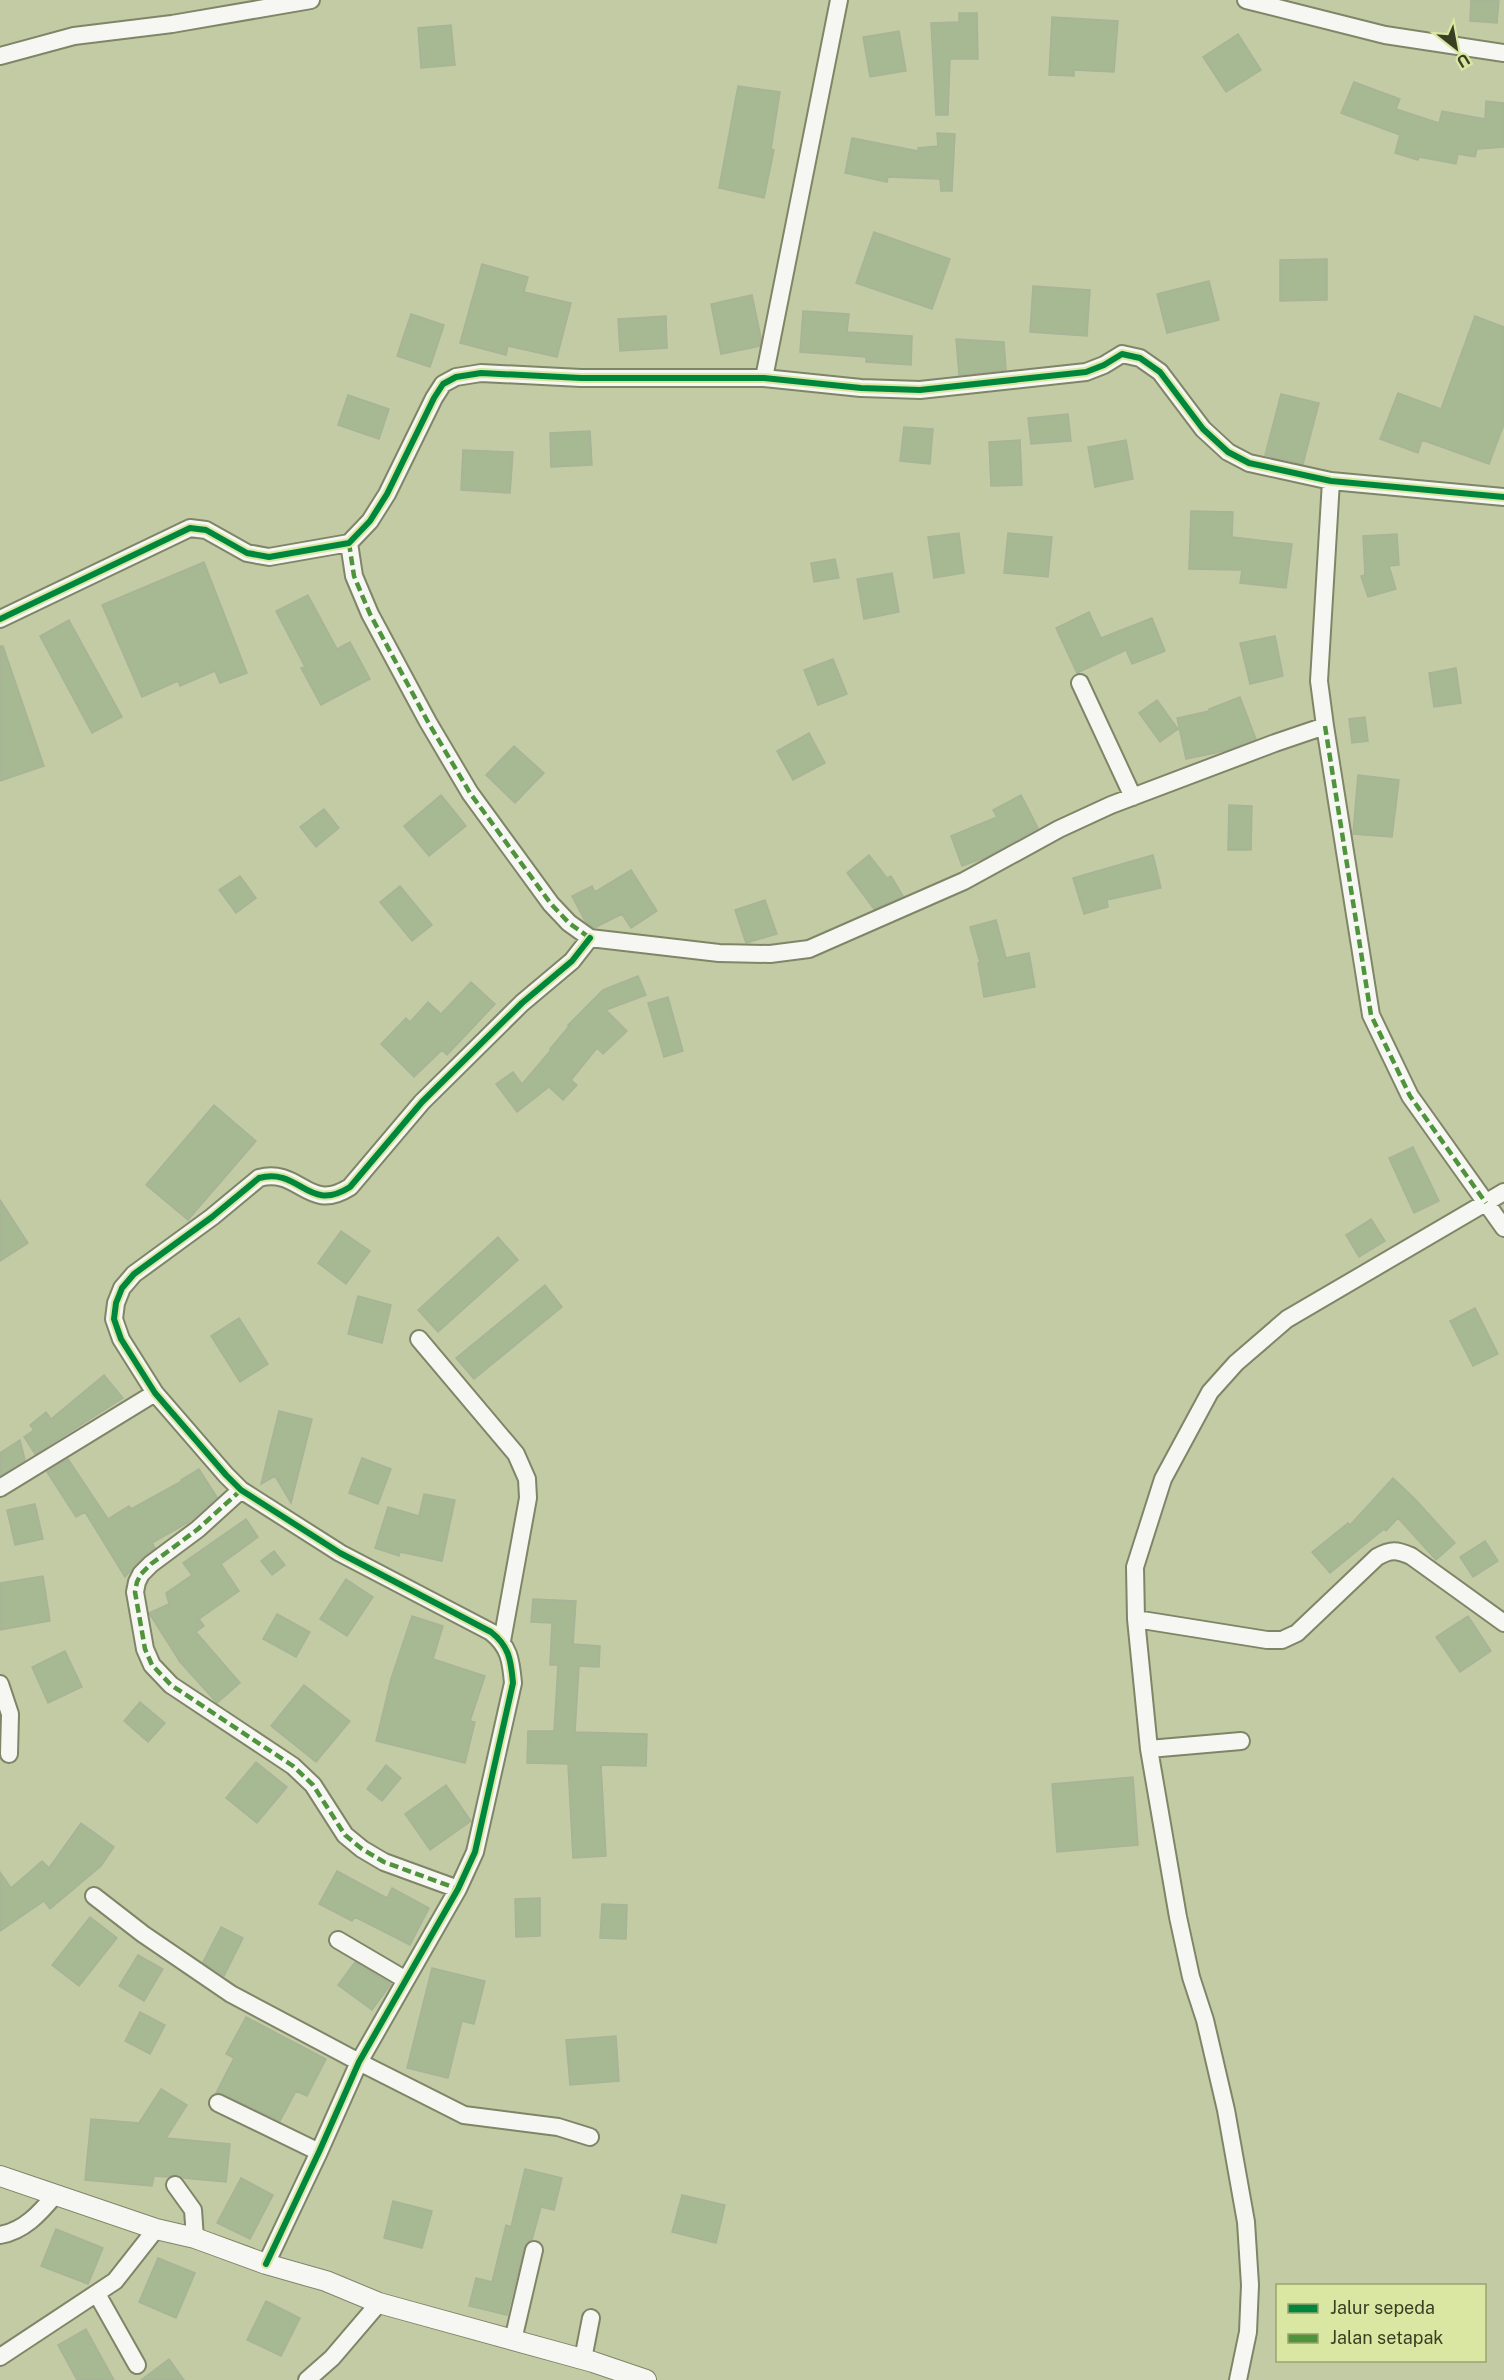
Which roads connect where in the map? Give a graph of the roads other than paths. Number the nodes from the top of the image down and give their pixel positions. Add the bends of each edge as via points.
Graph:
1 (311, 0) edge
2 (839, 0) edge
3 (1246, 0) edge
4 (1504, 53) edge
5 (0, 56) edge
6 (764, 378) junction
7 (1331, 481) junction
8 (1504, 497) edge
9 (350, 543) junction
10 (0, 619) edge
11 (1080, 683) dead end
12 (1325, 726) junction
13 (1133, 797) junction
14 (590, 938) junction
15 (1504, 1192) edge
16 (1486, 1203) junction
17 (1504, 1228) edge
18 (419, 1339) dead end
19 (155, 1393) junction
20 (0, 1488) edge
21 (242, 1490) junction
22 (1136, 1619) junction
23 (1504, 1623) edge
24 (502, 1641) junction
25 (0, 1684) edge
26 (1241, 1741) dead end
27 (1149, 1749) junction
28 (9, 1754) dead end
29 (458, 1889) junction
30 (94, 1896) dead end
31 (338, 1940) dead end
32 (406, 1980) junction
33 (359, 2062) junction
34 (218, 2103) dead end
35 (590, 2137) dead end
36 (319, 2152) junction
37 (0, 2176) edge
38 (175, 2185) dead end
39 (55, 2196) junction
40 (156, 2229) junction
41 (0, 2235) edge
42 (195, 2238) junction
43 (534, 2250) dead end
44 (266, 2264) junction
45 (97, 2294) junction
46 (379, 2303) junction
47 (591, 2318) dead end
48 (513, 2340) junction
49 (0, 2357) edge
50 (583, 2359) junction
51 (137, 2365) dead end
52 (634, 2378) edge
53 (307, 2380) edge
54 (1238, 2380) edge

1 - 5 street via 74,36
2 - 6 street
3 - 4 street via 1385,35
6 - 7 street via 920,390 1086,372 1122,354 1140,358 1160,372 1203,429 1228,452 1249,463
6 - 9 street via 581,378 481,373 456,377 443,384 434,398 387,494
7 - 8 street
7 - 12 street via 1319,681
9 - 10 street via 269,557 247,553 206,530 190,528
9 - 14 street via 354,576 370,614 470,793 551,904
11 - 13 street
12 - 13 street
12 - 16 street via 1371,1015 1410,1096
13 - 14 street via 1059,829 964,881 809,949 770,954 719,953
14 - 19 street via 572,961 522,1003 422,1102 350,1186 340,1193 316,1196 278,1175 260,1178 134,1274 122,1288 114,1319 121,1339
15 - 16 street
16 - 17 street
16 - 22 street via 1287,1319 1260,1340 1210,1392 1163,1479 1136,1568
18 - 24 street via 516,1454 526,1479 528,1498
19 - 20 street
19 - 21 street
21 - 24 street via 340,1553
21 - 29 street via 141,1574 135,1592 145,1649 152,1665 171,1685 293,1766 312,1785 345,1835 362,1849 384,1862
22 - 23 street via 1282,1640 1297,1633 1377,1557 1388,1550 1398,1550
22 - 27 street
24 - 29 street via 511,1661 513,1683 475,1852
25 - 28 street via 10,1714
26 - 27 street
27 - 54 street via 1178,1917 1226,2110 1246,2222 1248,2332
29 - 32 street
30 - 33 street via 231,1994
31 - 32 street
32 - 33 street
33 - 35 street via 464,2115 558,2127
33 - 36 street
34 - 36 street
36 - 44 street
37 - 39 street
38 - 42 street via 193,2210
39 - 40 street
39 - 41 street via 30,2222 10,2234
40 - 42 street
40 - 45 street via 124,2272
42 - 44 street
43 - 48 street
44 - 46 street via 327,2281
45 - 49 street
45 - 51 street
46 - 48 street
46 - 53 street via 332,2358
47 - 50 street
48 - 50 street
50 - 52 street

